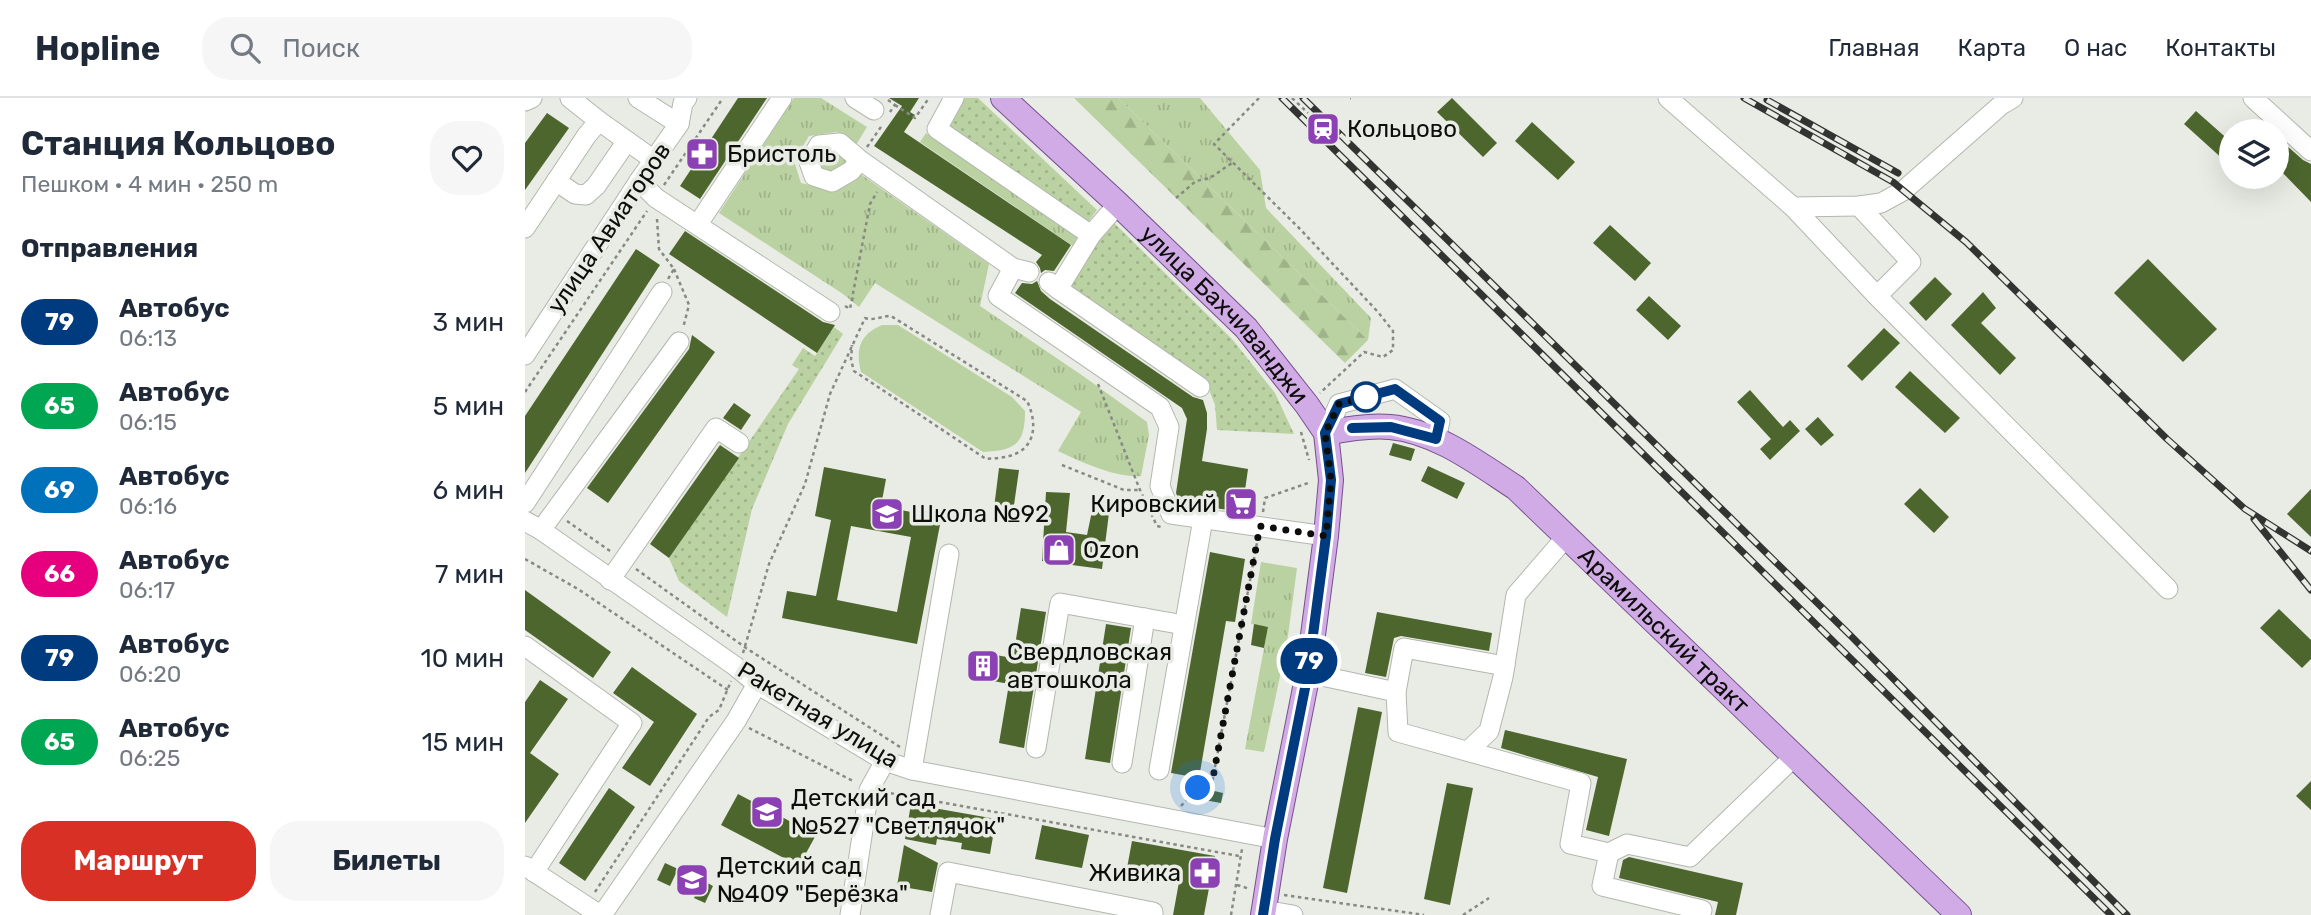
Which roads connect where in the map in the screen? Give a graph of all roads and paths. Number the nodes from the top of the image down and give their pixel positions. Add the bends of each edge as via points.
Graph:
1 (532, 98) edge
2 (570, 98) edge
3 (638, 98) edge
4 (687, 98) edge
5 (723, 98) edge
6 (782, 98) edge
7 (855, 98) edge
8 (929, 98) edge
9 (954, 98) edge
10 (1003, 98) edge
11 (1259, 98) edge
12 (1292, 98) edge
13 (1668, 98) edge
14 (2013, 98) edge
15 (2253, 98) edge
16 (525, 100) edge
17 (895, 105) dead end
18 (874, 110) dead end
19 (1308, 113) dead end
20 (599, 121) junction
21 (679, 124) junction
22 (627, 141) junction
23 (2311, 151) edge
24 (654, 160) junction
25 (860, 160) dead end
26 (1232, 163) junction
27 (886, 177) junction
28 (556, 181) junction
29 (639, 181) junction
30 (656, 198) junction
31 (1176, 198) dead end
32 (1118, 204) junction
33 (1859, 206) junction
34 (1793, 207) junction
35 (698, 224) junction
36 (525, 228) edge
37 (1091, 236) junction
38 (674, 268) junction
39 (662, 292) joint
40 (1877, 296) junction
41 (840, 310) joint
42 (679, 342) joint
43 (852, 345) junction
44 (525, 355) edge
45 (1200, 387) dead end
46 (525, 392) edge
47 (1307, 405) junction
48 (1325, 433) junction
49 (739, 443) dead end
50 (1446, 450) junction
51 (1062, 465) dead end
52 (1313, 481) dead end
53 (1140, 490) dead end
54 (525, 503) edge
55 (554, 512) junction
56 (1203, 519) junction
57 (533, 526) edge
58 (1260, 526) junction
59 (1326, 536) junction
60 (1567, 536) junction
61 (949, 554) dead end
62 (525, 559) edge
63 (622, 560) junction
64 (610, 580) junction
65 (2168, 589) dead end
66 (1145, 618) junction
67 (1184, 625) junction
68 (525, 646) edge
69 (746, 648) junction
70 (735, 666) junction
71 (1505, 666) junction
72 (1308, 673) junction
73 (757, 684) junction
74 (728, 690) junction
75 (1395, 692) junction
76 (719, 710) junction
77 (736, 721) junction
78 (1036, 748) dead end
79 (1468, 751) junction
80 (1795, 756) junction
81 (885, 761) junction
82 (913, 762) junction
83 (1122, 763) dead end
84 (1159, 770) dead end
85 (869, 790) junction
86 (1179, 808) dead end
87 (1275, 839) junction
88 (1609, 853) junction
89 (1240, 856) dead end
90 (530, 869) edge
91 (1237, 885) dead end
92 (1489, 898) dead end
93 (1264, 906) edge
94 (1702, 910) dead end
95 (596, 912) edge
96 (850, 915) edge
97 (940, 915) edge
98 (1153, 915) edge
99 (1293, 915) edge
100 (1424, 915) edge
101 (1463, 915) edge
102 (1959, 915) edge

1 - 16 street
2 - 20 street
3 - 21 street
4 - 21 street, улица Авиаторов
5 - 30 path
6 - 35 street
7 - 18 street
8 - 17 path via 915,118
9 - 37 street via 937,129
10 - 32 main road, улица Бахчиванджи
11 - 26 path via 1214,144
12 - 19 path
13 - 34 street
14 - 33 street via 1903,191 1881,203
15 - 23 street
20 - 22 street
20 - 28 street
21 - 24 street, улица Авиаторов
22 - 24 street
22 - 28 street via 586,195 575,194
24 - 29 street, улица Авиаторов
25 - 27 street
26 - 31 path via 1210,178 1196,181
26 - 47 path via 1393,331 1393,349 1383,357 1364,352
27 - 41 path via 870,204
27 - 56 street via 1021,270 998,296 1160,407 1169,427 1160,486 1171,514
28 - 36 street
29 - 30 street
29 - 44 street, улица Авиаторов
30 - 35 street
30 - 38 path via 659,249
30 - 46 path
32 - 37 street
32 - 47 main road, улица Бахчиванджи via 1246,328
33 - 34 street
33 - 40 street via 1911,262
34 - 40 street
35 - 41 street
37 - 45 street via 1053,286
38 - 39 path
38 - 42 path via 689,305
39 - 54 street
40 - 65 street
42 - 55 street
43 - 43 path via 865,318 891,316 1027,401 1034,415 1027,444 1008,457 986,459 854,371
43 - 69 path via 830,394 805,484 769,564
47 - 48 main road, улица Бахчиванджи
48 - 50 main road, Арамильский тракт via 1391,427
48 - 50 street via 1339,404 1395,389 1440,421
48 - 59 main road, улица Бахчиванджи via 1331,480
49 - 63 street via 716,428
50 - 60 main road, Арамильский тракт via 1516,488
51 - 53 path via 1124,490
52 - 58 path via 1265,498
55 - 57 street
55 - 63 path
56 - 58 street
56 - 67 street
57 - 64 street, Ракетная улица
58 - 59 street
58 - 86 path via 1212,783 1198,788
59 - 72 main road, улица Бахчиванджи
60 - 71 street via 1516,595
60 - 80 main road, Арамильский тракт
61 - 82 street
62 - 74 path via 578,589
63 - 64 street
63 - 69 path
64 - 70 street, Ракетная улица
66 - 67 street
66 - 78 street via 1059,603
66 - 83 street
67 - 84 street
68 - 90 street via 632,723
69 - 70 path
69 - 82 path via 893,743
70 - 73 street, Ракетная улица
70 - 74 path
71 - 75 street via 1404,648
71 - 79 street via 1489,731
72 - 75 street
72 - 87 main road, улица Бахчиванджи
73 - 77 street
73 - 81 street, Ракетная улица
74 - 76 path
75 - 79 street via 1398,732
76 - 77 path
76 - 95 path via 709,717
77 - 85 path
77 - 95 street via 683,807
79 - 88 street via 1581,783 1570,844
80 - 88 street via 1690,857 1627,844
80 - 102 main road, Арамильский тракт
81 - 82 street, Ракетная улица
81 - 85 street
82 - 87 street, Ракетная улица
85 - 89 path
85 - 96 street
87 - 93 main road, улица Бахчиванджи
88 - 94 street via 1602,886
90 - 95 street
91 - 93 path
92 - 101 path
93 - 99 street
93 - 100 path
97 - 98 street via 948,872

